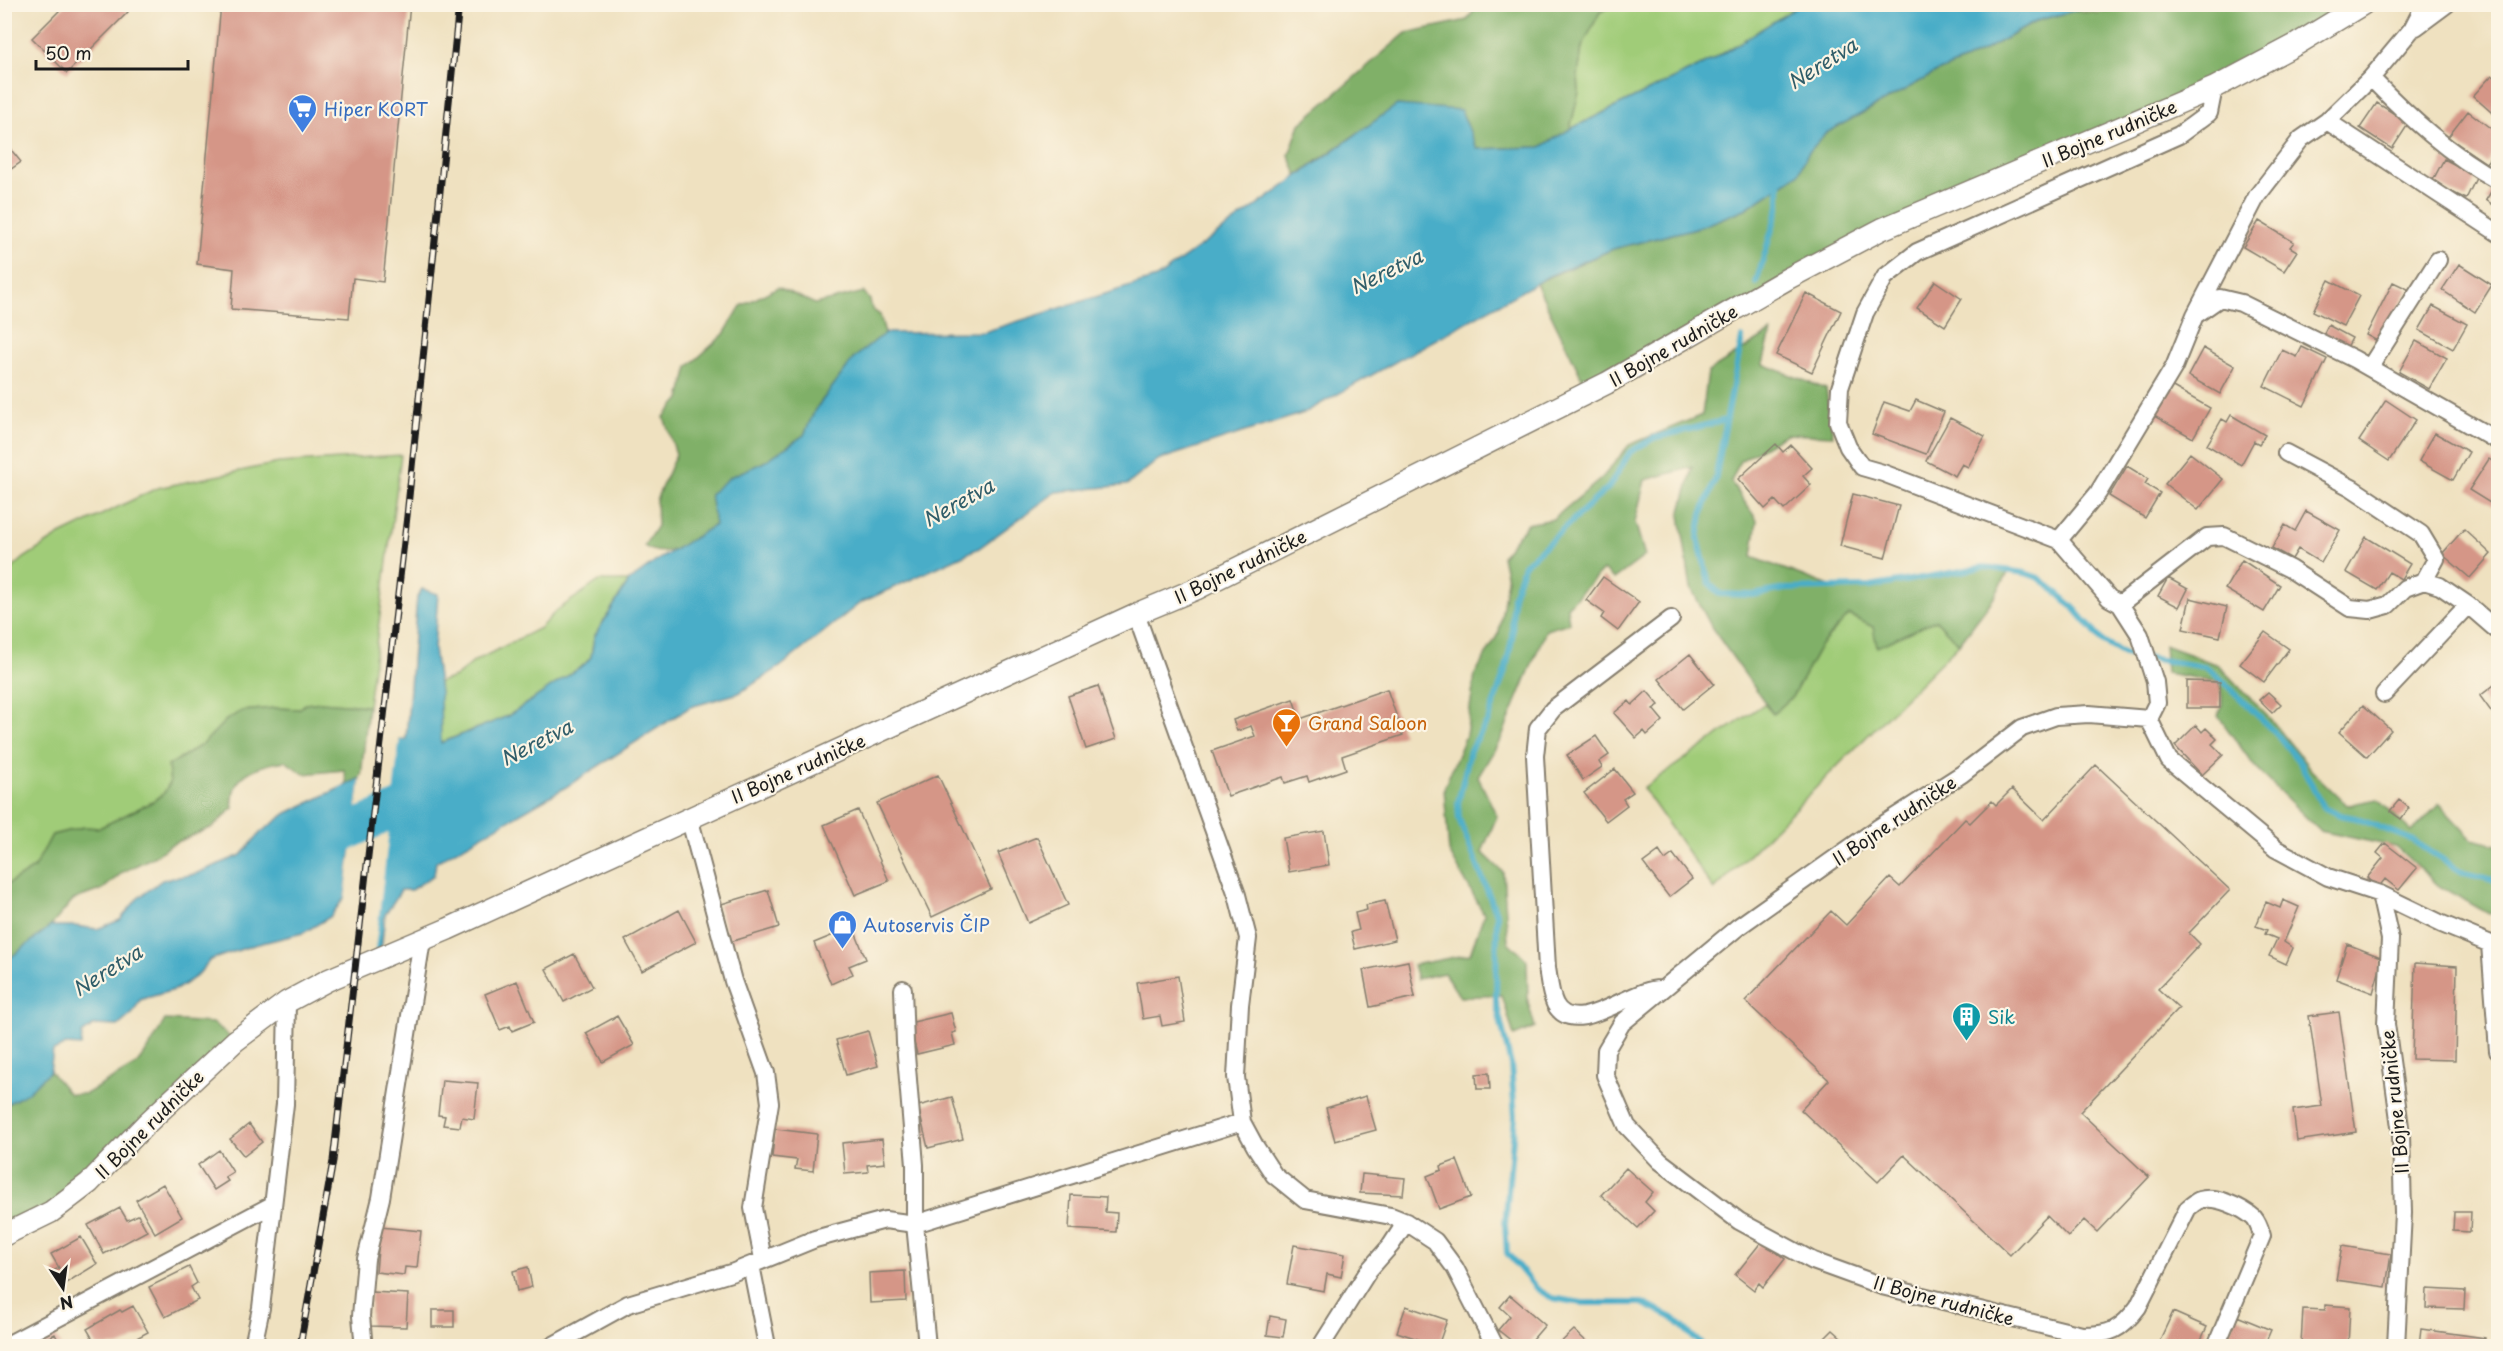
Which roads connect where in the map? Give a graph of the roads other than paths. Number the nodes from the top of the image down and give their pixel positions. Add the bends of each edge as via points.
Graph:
1 (2363, 4) edge
2 (2425, 4) edge
3 (2446, 4) edge
4 (2412, 29) junction
5 (2371, 78) junction
6 (2214, 88) junction
7 (2327, 121) junction
8 (2499, 181) edge
9 (2499, 233) edge
10 (2438, 260) dead end
11 (2195, 315) junction
12 (2370, 368) junction
13 (2499, 441) edge
14 (2286, 453) dead end
15 (2059, 540) junction
16 (2424, 581) junction
17 (2120, 604) junction
18 (2468, 605) junction
19 (1136, 614) junction
20 (1671, 619) dead end
21 (2499, 631) edge
22 (2384, 694) dead end
23 (2148, 719) junction
24 (689, 817) junction
25 (2380, 894) junction
26 (422, 940) junction
27 (2494, 946) edge
28 (903, 989) dead end
29 (1663, 990) junction
30 (287, 1002) junction
31 (2499, 1051) edge
32 (1242, 1122) junction
33 (272, 1205) junction
34 (1406, 1222) junction
35 (915, 1224) junction
36 (4, 1235) edge
37 (757, 1262) junction
38 (363, 1338) dead end
39 (5, 1347) edge
40 (253, 1347) edge
41 (552, 1347) edge
42 (767, 1347) edge
43 (927, 1347) edge
44 (1321, 1347) edge
45 (1495, 1347) edge
46 (2216, 1347) edge
47 (2396, 1347) edge

1 - 6 street, II Bojne rudničke
2 - 4 street
3 - 4 street
4 - 5 street
5 - 7 street
5 - 8 street via 2410,118
6 - 15 street, II Bojne rudničke via 2209,113 2179,135 1917,252 1885,277 1865,313 1840,388 1838,422 1862,467
6 - 19 street, II Bojne rudničke via 1882,229 1608,383 1196,589
7 - 9 street
7 - 11 street via 2301,139 2257,196
10 - 12 street
11 - 12 street via 2220,298 2241,303
11 - 15 street via 2174,367 2098,493
12 - 13 street
14 - 16 street via 2352,488 2421,534 2436,559
15 - 17 street, II Bojne rudničke via 2109,598
16 - 17 street via 2405,588 2388,605 2370,610 2350,608 2290,569 2224,536 2207,537
16 - 18 street via 2440,586
17 - 23 street, II Bojne rudničke via 2140,635 2152,670 2157,703
18 - 21 street
18 - 22 street
19 - 24 street, II Bojne rudničke
19 - 32 street via 1237,895 1248,938 1236,1077
20 - 29 street, II Bojne rudničke via 1553,709 1538,728 1535,756 1547,968 1554,1002 1559,1011 1573,1018 1593,1016 1645,990
23 - 25 street via 2169,760 2276,849 2328,877
23 - 29 street, II Bojne rudničke via 2089,714 2056,716 2022,728 1962,774 1738,927
24 - 26 street, II Bojne rudničke
24 - 37 street via 733,981 766,1073 770,1103 753,1208
25 - 27 street
25 - 47 street, II Bojne rudničke via 2390,939 2386,1024 2401,1134 2403,1213
26 - 30 street, II Bojne rudničke
26 - 38 street via 381,1198 366,1259
27 - 31 street
28 - 35 street via 915,1165
29 - 46 street, II Bojne rudničke via 1622,1023 1606,1050 1605,1075 1627,1126 1660,1161 1739,1221 1813,1261 1882,1286 2082,1335 2099,1335 2113,1332 2127,1322 2138,1307 2188,1208 2200,1200 2215,1199 2252,1217 2262,1236
30 - 33 street via 285,1104
30 - 36 street, II Bojne rudničke via 235,1041 90,1183 51,1212
32 - 34 street via 1274,1175 1305,1200
32 - 35 street
33 - 39 street
33 - 40 street
34 - 44 street via 1369,1270
34 - 45 street via 1435,1241 1455,1268
35 - 37 street via 885,1220 815,1239
35 - 43 street
37 - 41 street via 628,1304
37 - 42 street

